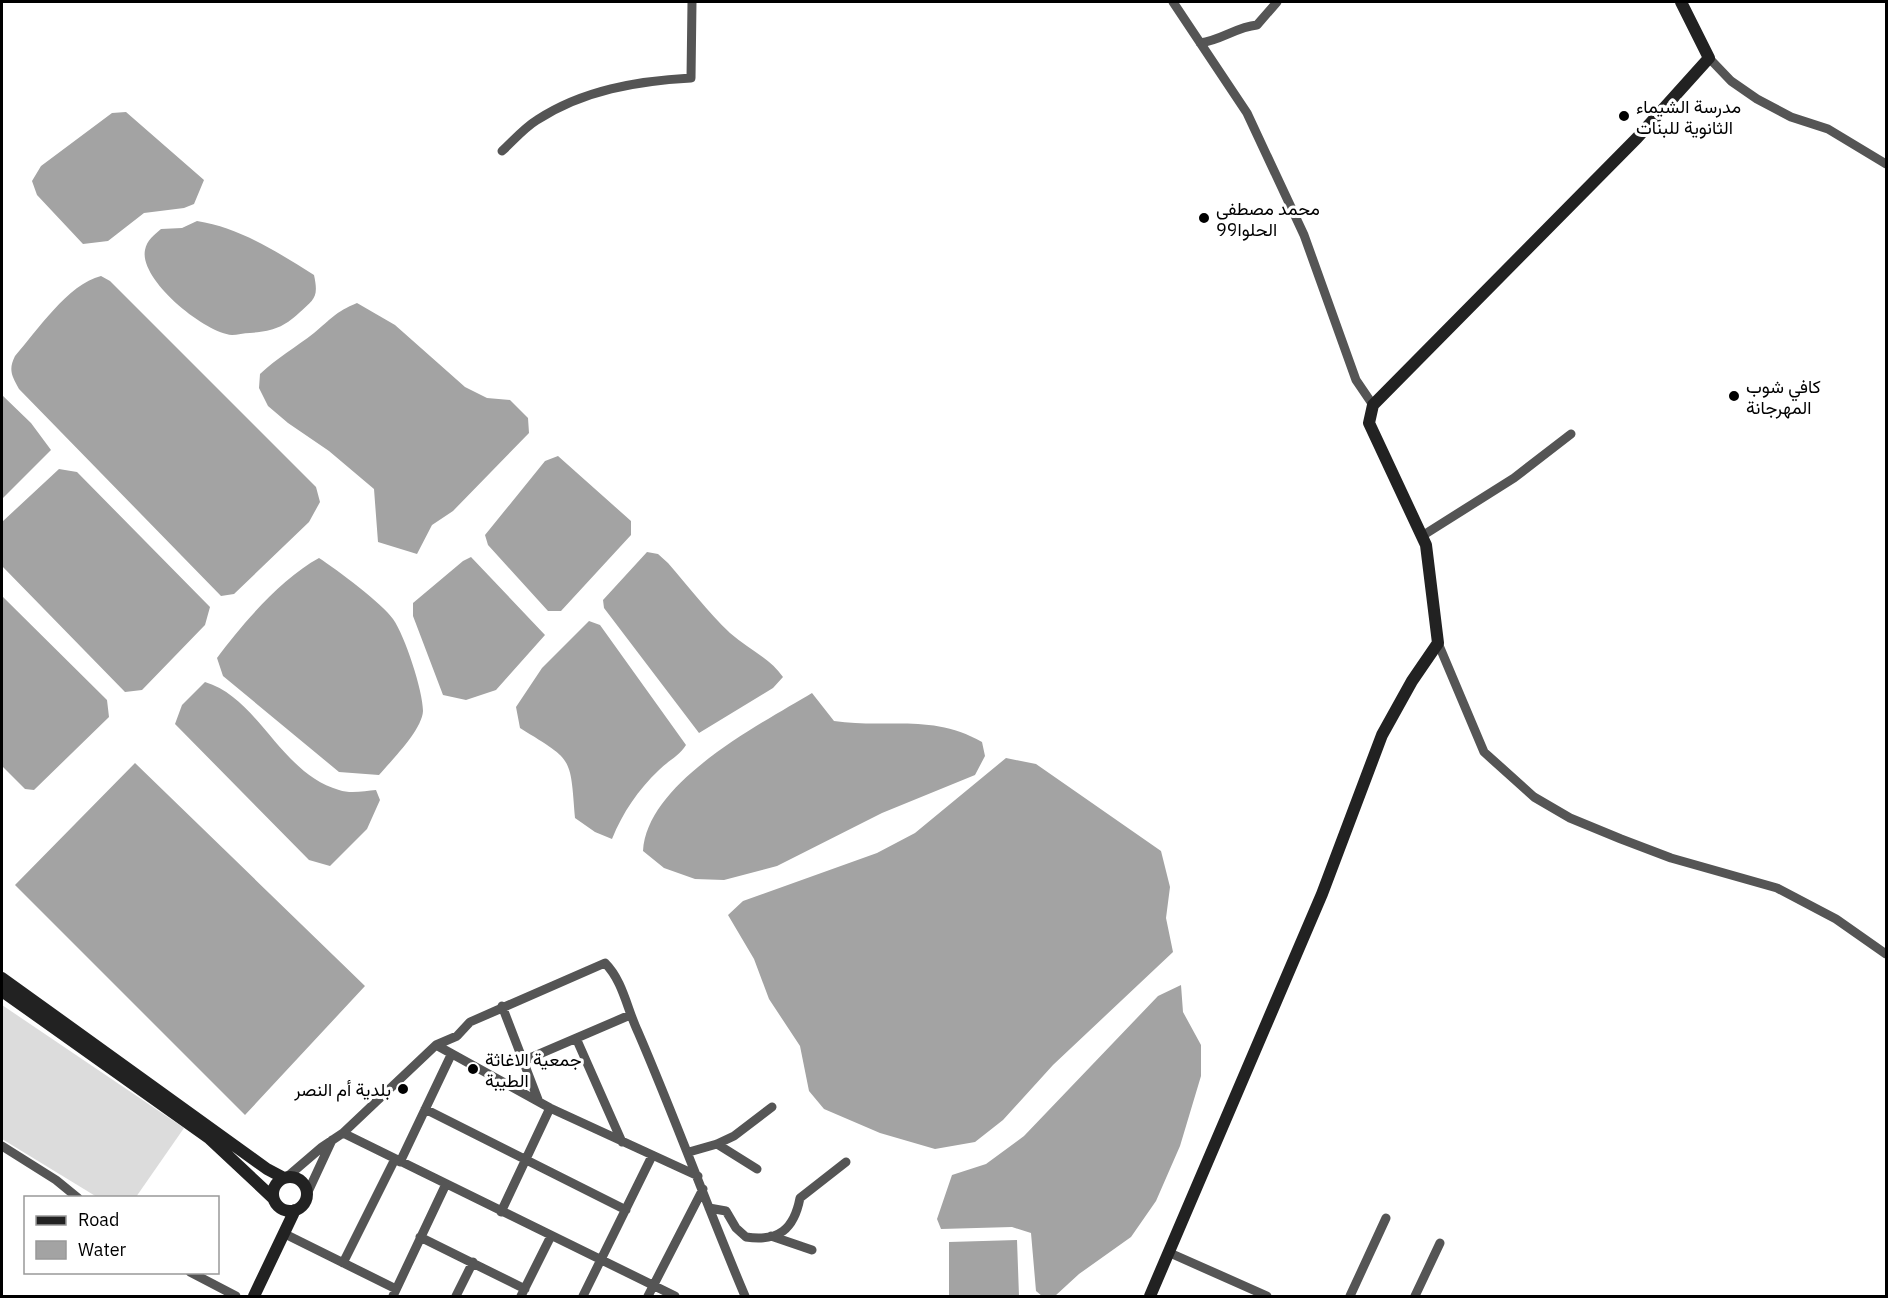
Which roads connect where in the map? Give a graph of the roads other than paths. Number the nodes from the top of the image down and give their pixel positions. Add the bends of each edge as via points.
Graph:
1 (692, 2) edge
2 (1173, 2) edge
3 (1276, 2) edge
4 (1681, 2) edge
5 (1200, 43) junction
6 (1709, 58) junction
7 (502, 151) dead end
8 (1887, 164) edge
9 (1373, 405) junction
10 (1571, 434) dead end
11 (1422, 536) junction
12 (1438, 643) junction
13 (1887, 954) edge
14 (2, 978) edge
15 (2, 991) edge
16 (502, 1006) junction
17 (630, 1015) junction
18 (576, 1038) junction
19 (436, 1046) junction
20 (451, 1055) junction
21 (523, 1061) junction
22 (538, 1102) junction
23 (771, 1107) dead end
24 (550, 1108) junction
25 (425, 1109) junction
26 (343, 1133) junction
27 (332, 1140) junction
28 (622, 1142) junction
29 (717, 1144) junction
30 (2, 1146) edge
31 (689, 1152) junction
32 (652, 1156) junction
33 (526, 1158) junction
34 (397, 1160) junction
35 (846, 1162) dead end
36 (757, 1169) dead end
37 (698, 1176) junction
38 (286, 1178) junction
39 (446, 1184) junction
40 (703, 1189) junction
41 (77, 1196) edge
42 (306, 1196) junction
43 (273, 1198) junction
44 (708, 1208) junction
45 (295, 1210) junction
46 (626, 1210) junction
47 (501, 1212) junction
48 (1386, 1218) dead end
49 (285, 1234) junction
50 (551, 1236) junction
51 (771, 1236) junction
52 (420, 1237) junction
53 (1440, 1243) dead end
54 (812, 1250) dead end
55 (1170, 1253) junction
56 (602, 1261) junction
57 (473, 1262) junction
58 (343, 1263) junction
59 (194, 1274) edge
60 (653, 1286) junction
61 (395, 1293) edge
62 (523, 1293) edge
63 (236, 1296) edge
64 (254, 1296) edge
65 (456, 1296) edge
66 (583, 1296) edge
67 (648, 1296) edge
68 (675, 1296) edge
69 (745, 1296) edge
70 (1150, 1296) edge
71 (1267, 1296) edge
72 (1350, 1296) edge
73 (1415, 1296) edge

1 - 7 street via 691,78 618,87 575,98 535,121
2 - 5 street
3 - 5 street via 1257,25
4 - 6 street
5 - 9 street via 1242,103 1274,168 1304,235 1356,380
6 - 8 street via 1756,99 1791,117 1828,129
6 - 9 street via 1637,138
9 - 11 street via 1369,423
10 - 11 street via 1514,478
11 - 12 street
12 - 13 street via 1484,752 1534,797 1570,818 1671,858 1777,888 1836,919
12 - 55 street via 1382,735 1323,892
14 - 38 street via 267,1169
15 - 43 street via 209,1138
16 - 17 street via 605,963 618,980
16 - 19 street
16 - 21 street
17 - 18 street
17 - 31 street
18 - 21 street
18 - 28 street
19 - 20 street
19 - 26 street
20 - 22 street
20 - 25 street
21 - 22 street
22 - 24 street
23 - 29 street via 734,1136
24 - 28 street
24 - 33 street
25 - 33 street
25 - 34 street
26 - 27 street
26 - 34 street
27 - 38 street
27 - 42 street
28 - 32 street
29 - 31 street
29 - 36 street
30 - 41 street
31 - 37 street
32 - 37 street
32 - 46 street
33 - 46 street
33 - 47 street
34 - 39 street
34 - 58 street
35 - 51 street via 800,1198 796,1217 786,1230
37 - 40 street
38 - 42 street via 302,1182
38 - 43 street via 274,1187
39 - 47 street
39 - 52 street
40 - 44 street
40 - 60 street
42 - 45 street
43 - 45 street via 284,1210
44 - 51 street via 726,1211 746,1237
44 - 69 street
45 - 49 street
46 - 56 street
47 - 50 street
48 - 72 street
49 - 58 street
49 - 64 street
50 - 56 street
50 - 62 street
51 - 54 street
52 - 57 street
52 - 61 street
53 - 73 street
55 - 70 street
55 - 71 street
56 - 60 street
56 - 66 street
57 - 62 street
57 - 65 street
58 - 61 street
59 - 63 street
60 - 67 street
60 - 68 street

